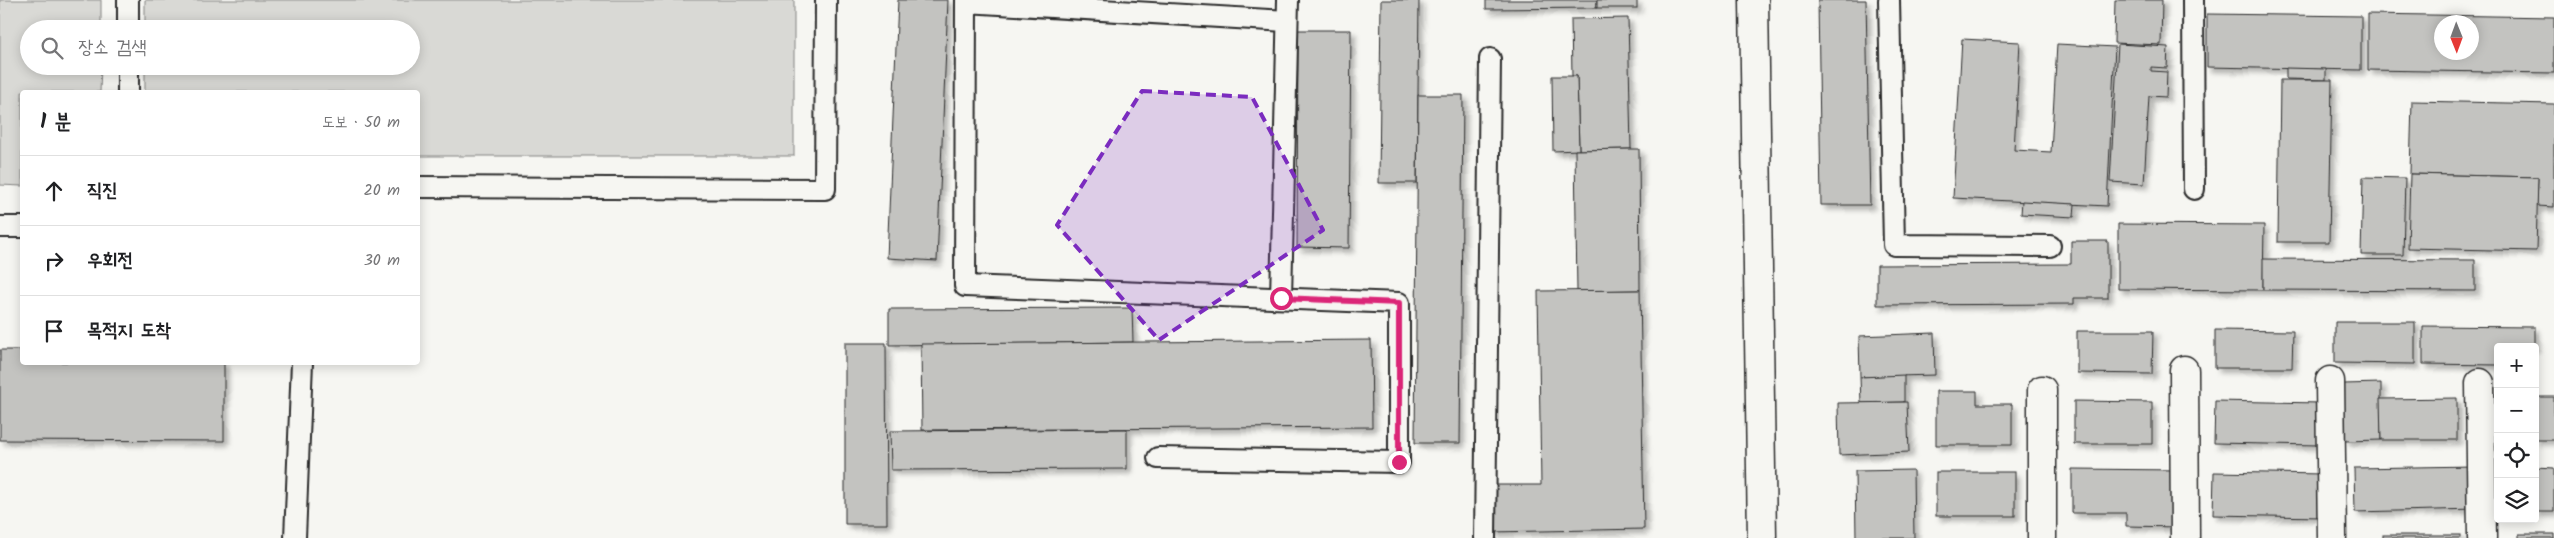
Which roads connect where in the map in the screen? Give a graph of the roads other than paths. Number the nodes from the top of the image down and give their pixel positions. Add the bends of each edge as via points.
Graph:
1 (128, 0) edge
2 (826, 0) edge
3 (1288, 0) edge
4 (1754, 0) edge
5 (1889, 0) edge
6 (2192, 0) edge
7 (966, 1) edge
8 (128, 20) edge
9 (1287, 21) junction
10 (1490, 58) dead end
11 (128, 75) edge
12 (128, 90) edge
13 (420, 187) edge
14 (2194, 189) dead end
15 (0, 227) edge
16 (20, 227) edge
17 (2050, 246) dead end
18 (1281, 298) junction
19 (302, 365) edge
20 (2184, 370) dead end
21 (2330, 381) dead end
22 (2480, 383) dead end
23 (2042, 390) dead end
24 (1158, 458) dead end
25 (295, 538) edge
26 (1485, 538) edge
27 (1762, 538) edge
28 (2042, 538) edge
29 (2184, 538) edge
30 (2332, 538) edge
31 (2482, 538) edge

1 - 8 lane
2 - 13 lane via 825,189
3 - 9 lane
4 - 27 street
5 - 17 lane via 1894,245
6 - 14 lane
7 - 9 lane
7 - 18 lane via 965,286
9 - 18 lane
10 - 26 lane
11 - 12 lane
15 - 16 lane
18 - 24 lane via 1399,303 1399,462
19 - 25 lane
20 - 29 street
21 - 30 street
22 - 31 street
23 - 28 street

